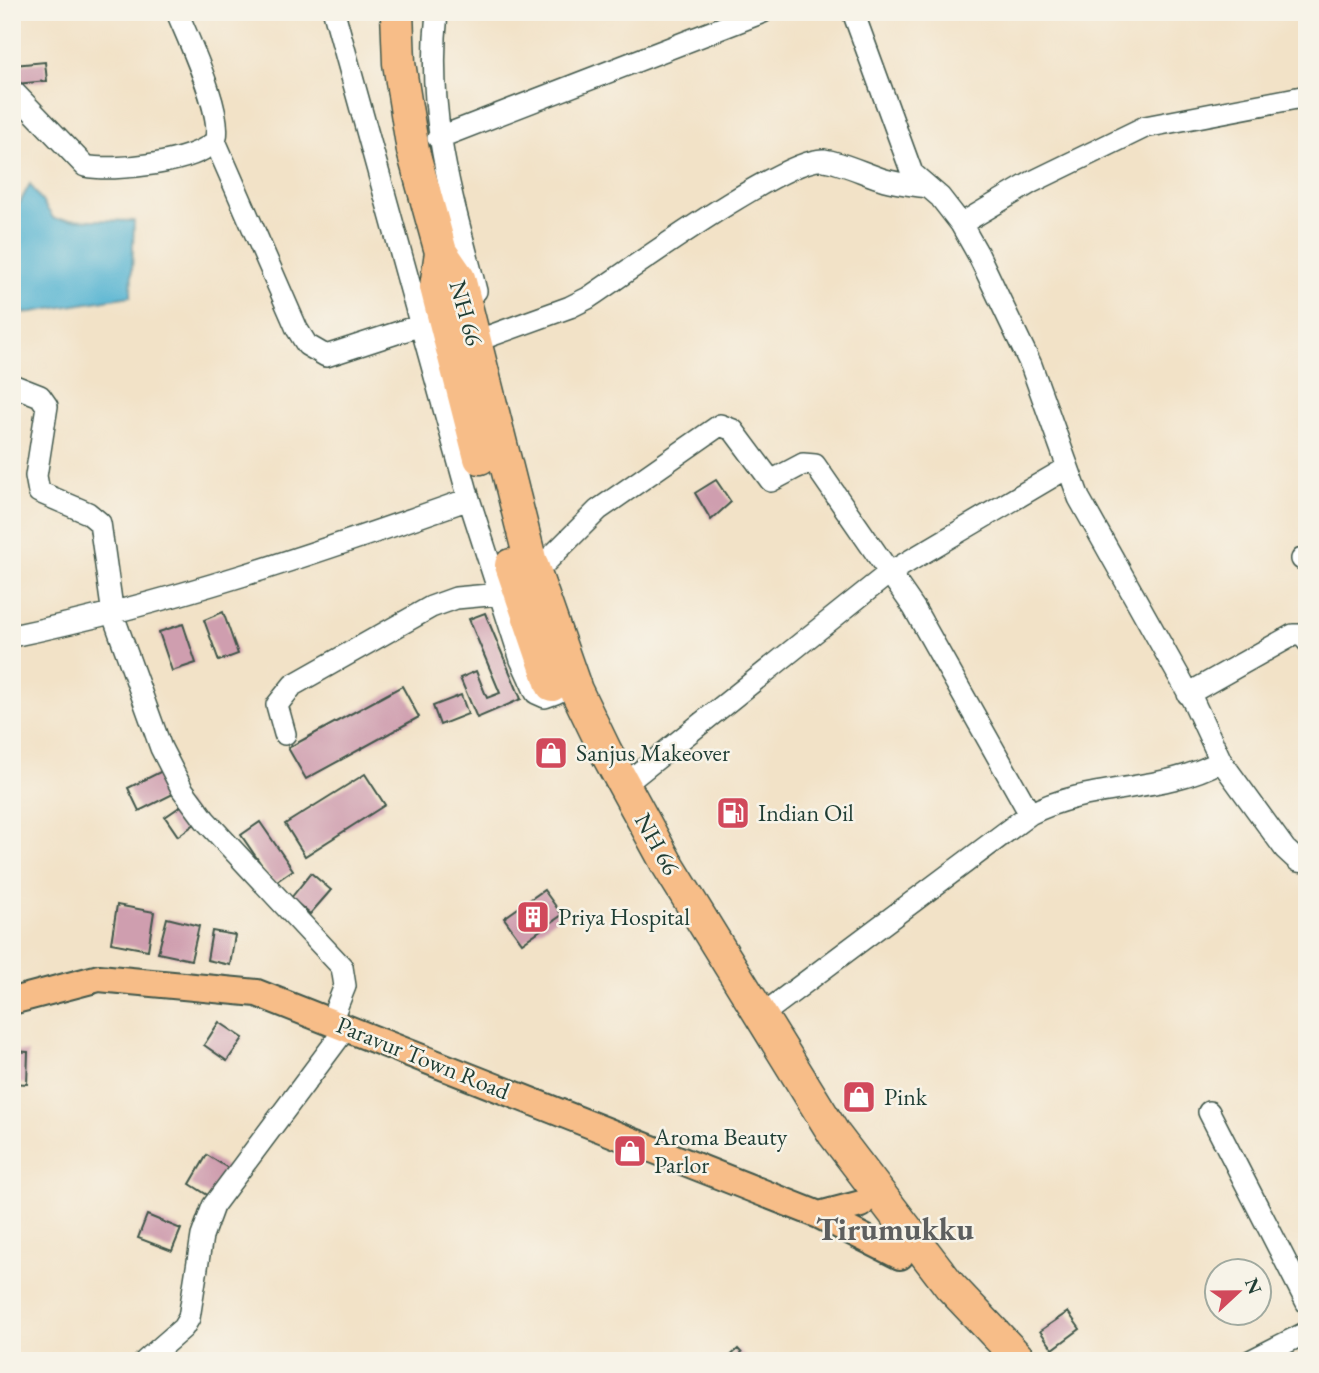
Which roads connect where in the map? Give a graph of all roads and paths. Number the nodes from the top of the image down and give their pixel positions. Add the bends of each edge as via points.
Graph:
1 (177, 12) edge
2 (334, 12) edge
3 (397, 12) edge
4 (437, 12) edge
5 (763, 12) edge
6 (853, 12) edge
7 (12, 90) edge
8 (1307, 96) edge
9 (438, 138) junction
10 (215, 141) junction
11 (930, 188) junction
12 (961, 224) junction
13 (441, 252) junction
14 (421, 325) junction
15 (487, 337) junction
16 (12, 385) edge
17 (492, 414) junction
18 (1067, 468) junction
19 (469, 499) junction
20 (536, 573) junction
21 (889, 573) junction
22 (500, 594) junction
23 (113, 615) junction
24 (12, 636) edge
25 (1307, 641) edge
26 (556, 693) junction
27 (1188, 694) junction
28 (285, 734) dead end
29 (1221, 761) junction
30 (624, 785) junction
31 (1030, 814) junction
32 (1307, 862) edge
33 (12, 1001) edge
34 (759, 1017) junction
35 (338, 1024) junction
36 (1209, 1112) dead end
37 (861, 1204) junction
38 (819, 1215) junction
39 (900, 1256) junction
40 (1307, 1303) edge
41 (1307, 1332) edge
42 (145, 1361) edge
43 (992, 1361) edge
44 (1021, 1361) edge
45 (1250, 1361) edge

1 - 10 street via 216,119
2 - 14 street
3 - 13 highway, NH 66 via 412,151
4 - 9 street via 433,45
5 - 9 street
6 - 11 street via 912,173
7 - 10 street via 85,166 133,167 199,152
8 - 12 street via 1145,127 1032,182
9 - 15 street
10 - 14 street via 307,345 326,356
11 - 12 street
11 - 15 street via 887,181 822,160 802,163 726,206 588,298
12 - 18 street via 1031,365
13 - 17 highway, NH 66 via 459,278
13 - 26 highway, NH 66 via 436,287 485,476
14 - 19 street
15 - 17 street via 500,395
16 - 23 street via 40,396 47,406 36,477 39,492 100,523
17 - 20 highway, NH 66
18 - 21 street
18 - 27 street via 1079,498
19 - 22 street
19 - 23 street via 230,581
20 - 21 street via 598,510 709,430 726,425 772,481 803,464 815,465
20 - 30 highway, NH 66 via 576,690
21 - 30 street
21 - 31 street via 914,608
22 - 26 street via 535,691 545,697
22 - 28 street via 456,598 431,607 293,685 277,705
23 - 24 street
23 - 35 street via 160,748 182,789 205,820 342,967 345,986
25 - 27 street via 1302,635 1293,635
26 - 37 highway, NH 66 via 597,776 755,1050
27 - 29 street
29 - 31 street via 1190,776 1065,798
29 - 32 street via 1284,849
30 - 34 highway, NH 66
31 - 34 street
33 - 35 main road, Paravur Town Road via 99,978 257,992
34 - 44 highway, NH 66 via 834,1135 881,1198 950,1286
35 - 38 main road, Paravur Town Road
35 - 42 street via 213,1206 202,1236 189,1318
36 - 40 street
37 - 38 main road
37 - 39 highway, NH 66
38 - 39 main road, Paravur Town Road
39 - 43 highway, NH 66
41 - 45 street

